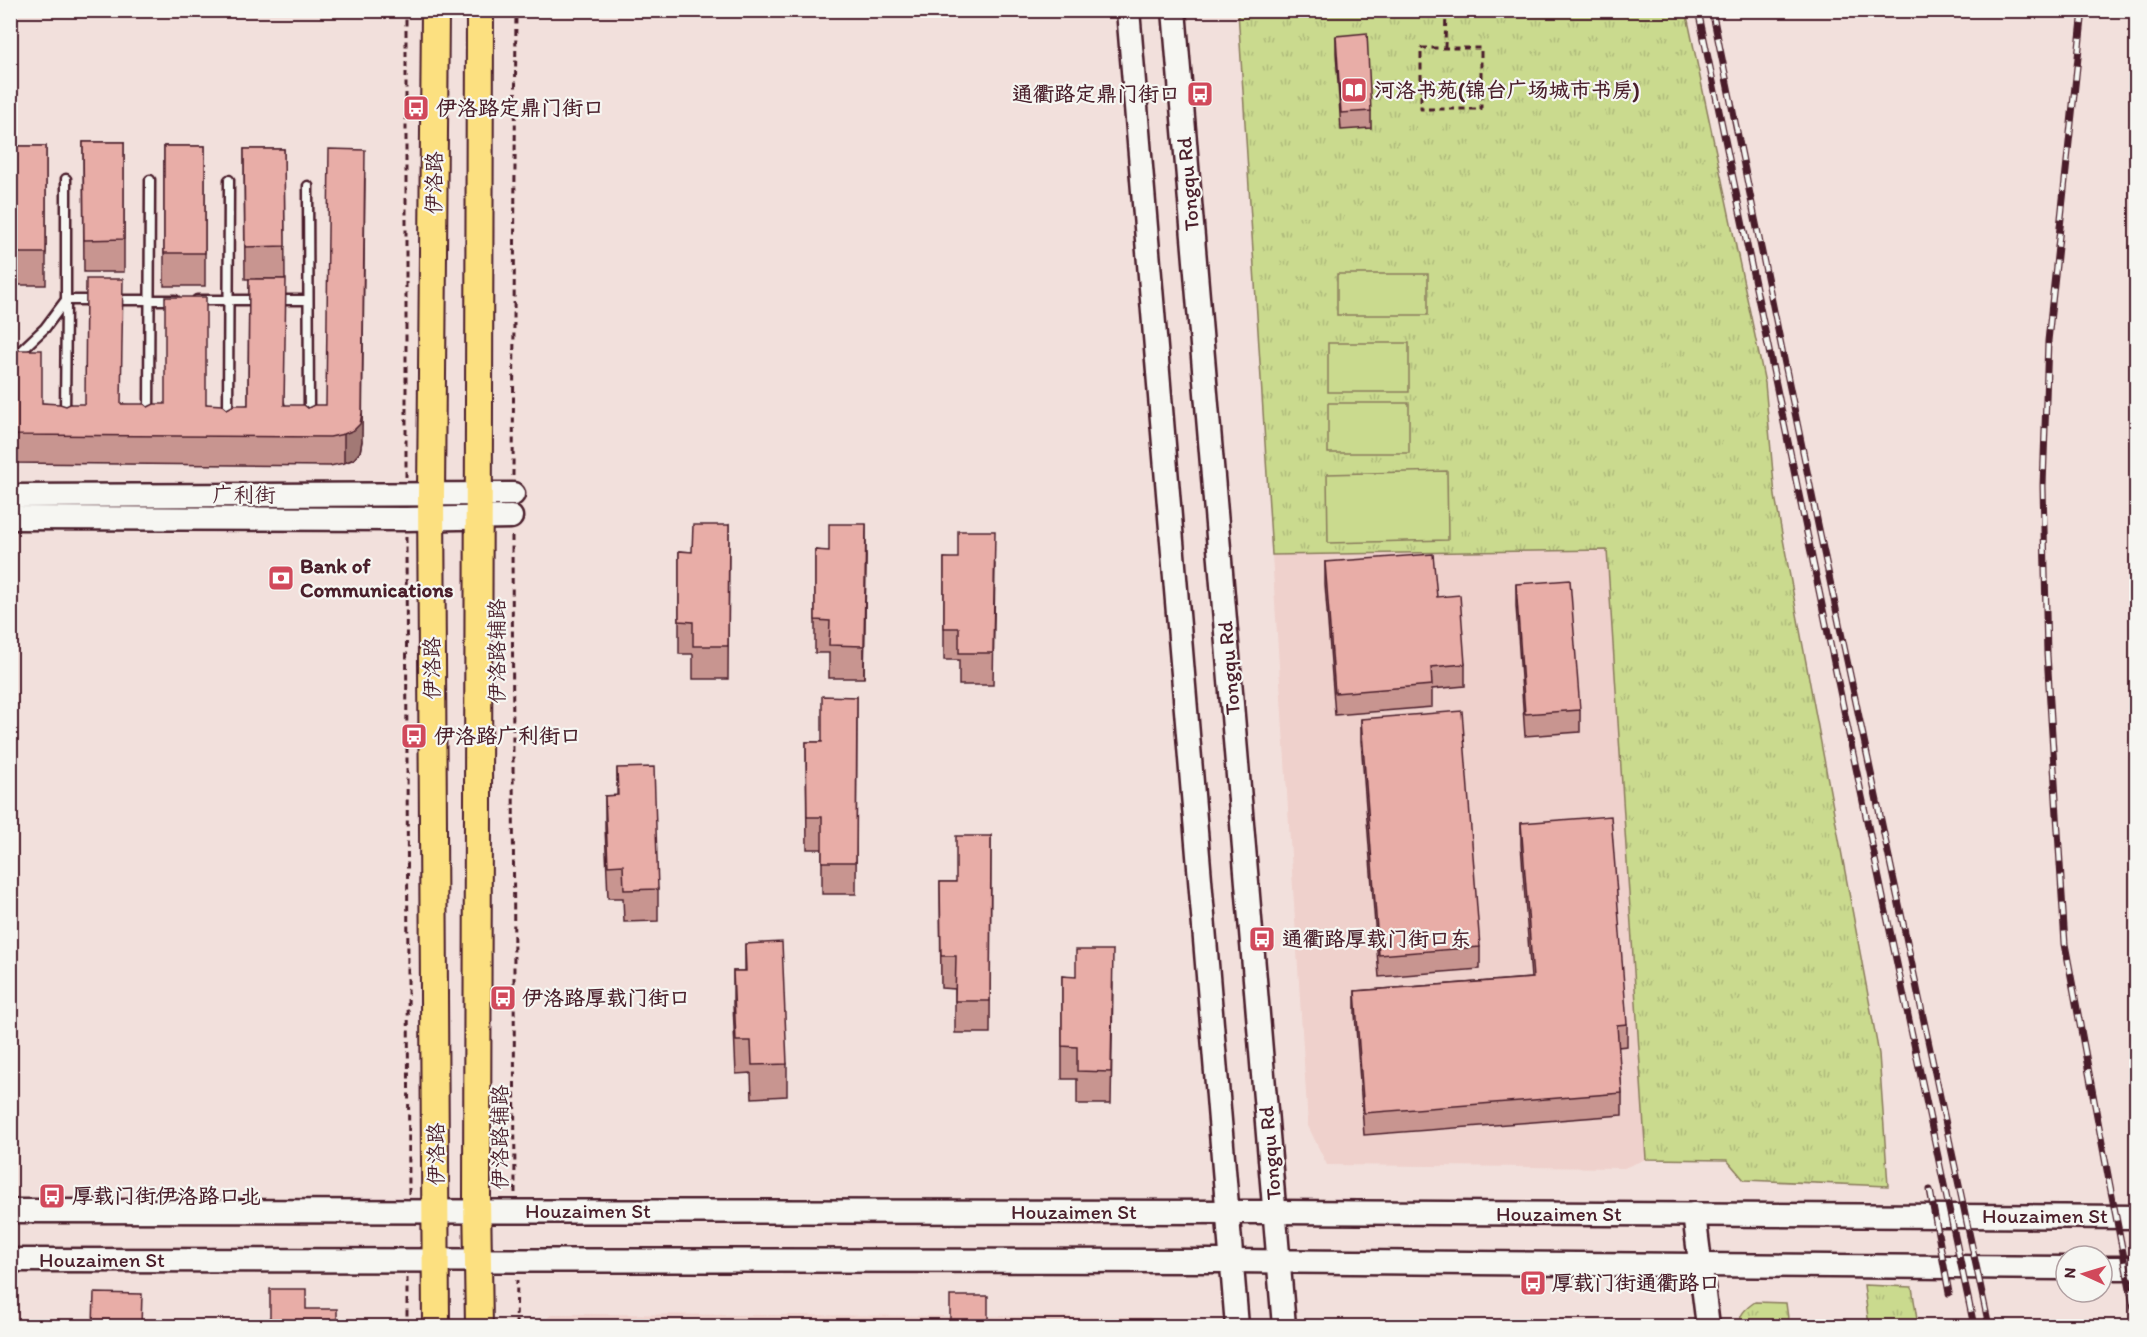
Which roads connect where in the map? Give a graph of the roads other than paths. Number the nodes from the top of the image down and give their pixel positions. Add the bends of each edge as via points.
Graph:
1 (435, 10) edge
2 (480, 10) edge
3 (1128, 10) edge
4 (1174, 10) edge
5 (66, 179) dead end
6 (150, 180) dead end
7 (229, 180) dead end
8 (308, 186) dead end
9 (66, 300) junction
10 (149, 300) junction
11 (229, 300) junction
12 (308, 300) junction
13 (10, 361) edge
14 (65, 428) edge
15 (149, 429) edge
16 (309, 430) edge
17 (228, 431) edge
18 (10, 496) edge
19 (423, 503) junction
20 (477, 506) junction
21 (512, 506) road end
22 (10, 518) edge
23 (10, 1211) edge
24 (436, 1212) junction
25 (477, 1212) junction
26 (1275, 1212) junction
27 (1227, 1213) junction
28 (1694, 1214) junction
29 (2136, 1217) edge
30 (10, 1260) edge
31 (435, 1261) junction
32 (478, 1261) junction
33 (1232, 1262) junction
34 (1279, 1262) junction
35 (1701, 1265) junction
36 (2054, 1268) edge
37 (2114, 1268) edge
38 (2136, 1268) edge
39 (436, 1326) edge
40 (479, 1326) edge
41 (1237, 1326) edge
42 (1285, 1326) edge
43 (1708, 1326) edge

1 - 19 main road, 伊洛路
2 - 20 main road, 伊洛路
3 - 27 main road
4 - 26 main road, Tongqu Rd
5 - 9 lane
6 - 10 lane
7 - 11 lane
8 - 12 lane
9 - 10 lane
9 - 13 lane via 45,328
9 - 14 lane
10 - 11 lane
10 - 15 lane
11 - 12 lane
11 - 17 lane
12 - 16 lane
18 - 19 main road, 广利街
19 - 20 main road, 广利街
19 - 22 main road, 广利街 via 406,519
19 - 24 main road, 伊洛路
20 - 21 main road, 广利街
20 - 25 main road, 伊洛路
23 - 24 main road, Houzaimen St
24 - 25 main road, Houzaimen St
24 - 31 main road, 伊洛路
25 - 27 main road, Houzaimen St
25 - 32 main road, 伊洛路
26 - 27 main road, Houzaimen St
26 - 28 main road, Houzaimen St
26 - 34 main road, Tongqu Rd
27 - 33 main road
28 - 29 main road, Houzaimen St
28 - 35 main road
30 - 31 main road, Houzaimen St
31 - 32 main road, Houzaimen St
31 - 39 main road, 伊洛路
32 - 33 main road, Houzaimen St
32 - 40 main road, 伊洛路
33 - 34 main road, Houzaimen St
33 - 41 main road
34 - 35 main road, Houzaimen St
34 - 42 main road, Tongqu Rd
35 - 36 main road, Houzaimen St
35 - 43 main road
37 - 38 main road

